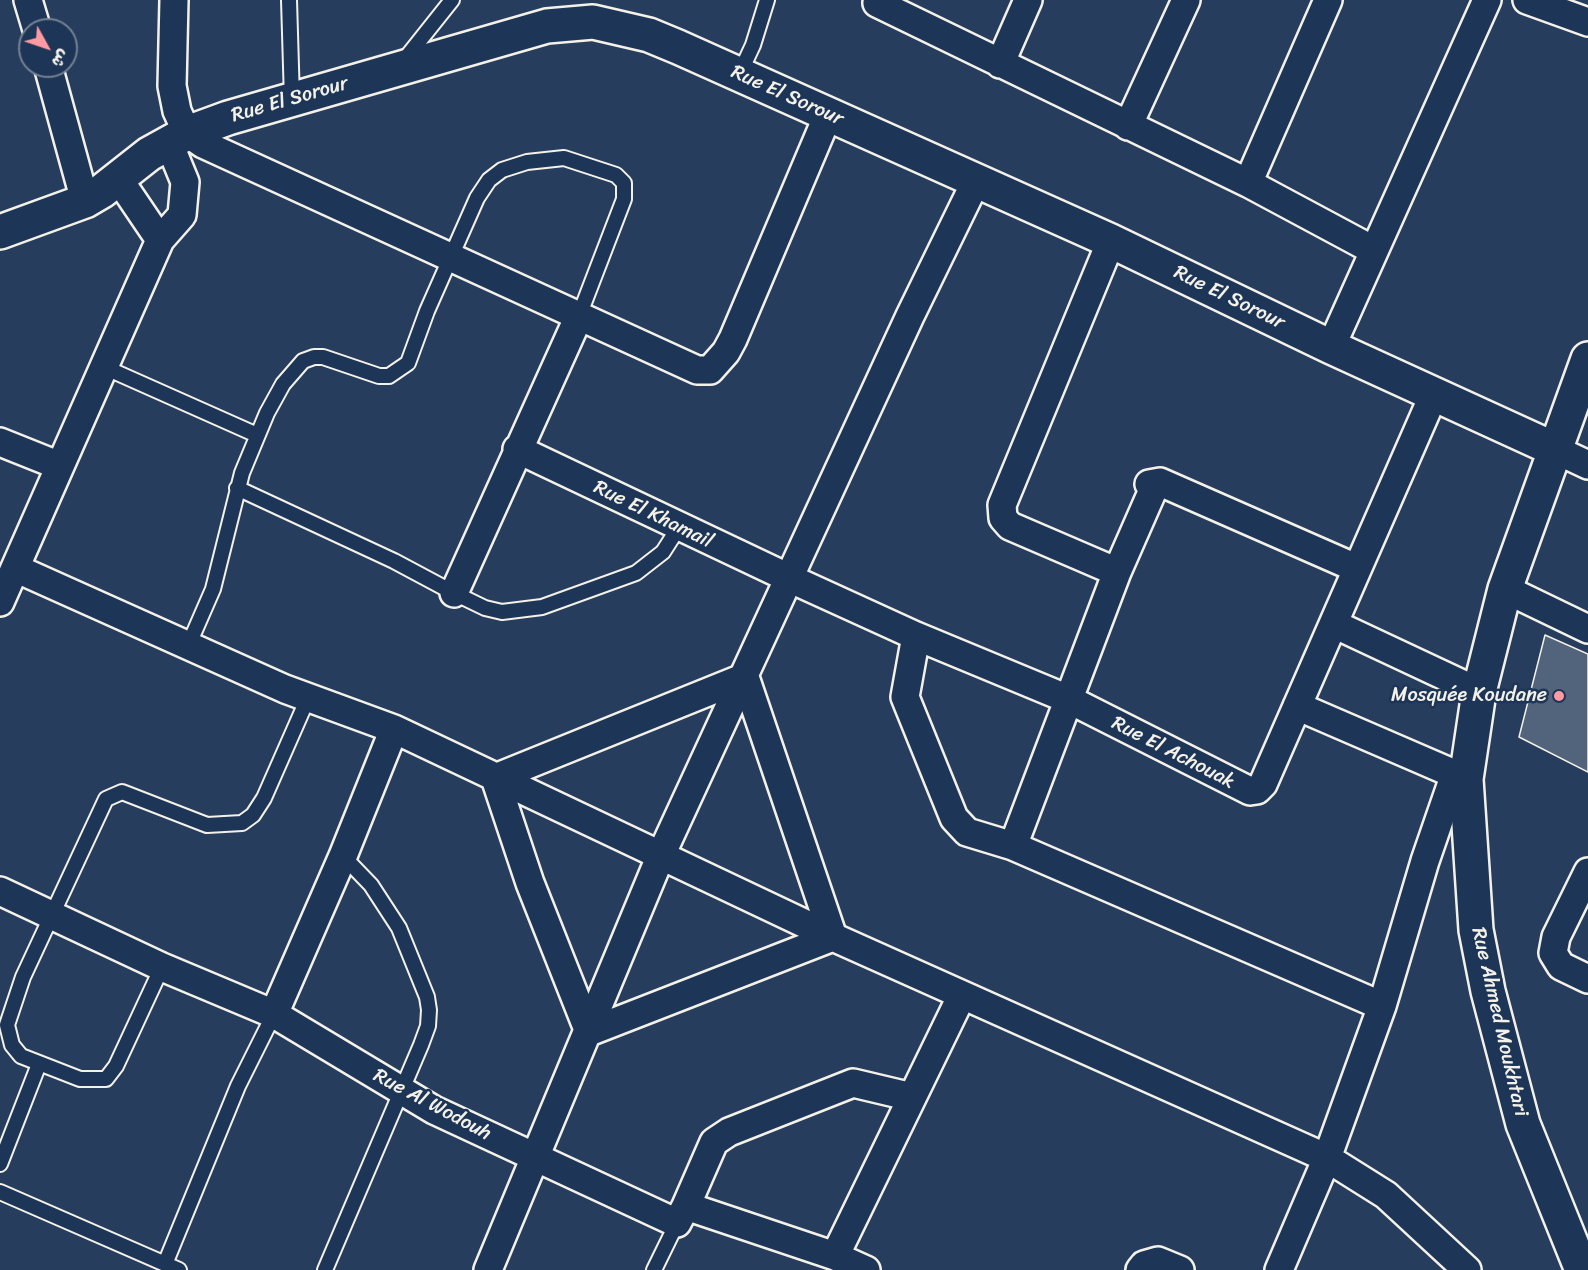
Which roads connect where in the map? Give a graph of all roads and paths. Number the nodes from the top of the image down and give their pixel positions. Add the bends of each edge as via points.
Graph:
1 (28, 0) edge
2 (174, 0) edge
3 (289, 0) edge
4 (452, 0) edge
5 (767, 0) edge
6 (1028, 0) edge
7 (1186, 0) edge
8 (1328, 0) edge
9 (1487, 0) edge
10 (1527, 0) edge
11 (877, 3) dead end
12 (33, 18) edge
13 (1588, 22) edge
14 (1000, 64) junction
15 (398, 69) junction
16 (739, 75) junction
17 (51, 78) edge
18 (292, 100) junction
19 (828, 115) junction
20 (1128, 126) junction
21 (178, 138) junction
22 (118, 178) junction
23 (976, 181) junction
24 (1248, 183) junction
25 (85, 201) junction
26 (0, 232) edge
27 (160, 240) junction
28 (1112, 241) junction
29 (1373, 250) junction
30 (450, 258) junction
31 (579, 316) junction
32 (1332, 347) junction
33 (1588, 358) edge
34 (104, 367) junction
35 (1434, 394) junction
36 (257, 435) junction
37 (0, 442) edge
38 (517, 449) junction
39 (1554, 449) junction
40 (1588, 465) edge
41 (60, 466) junction
42 (237, 488) junction
43 (679, 527) junction
44 (15, 568) junction
45 (1356, 568) junction
46 (1117, 572) junction
47 (791, 579) junction
48 (1505, 589) junction
49 (454, 593) junction
50 (0, 602) edge
51 (1334, 624) junction
52 (1588, 629) edge
53 (916, 636) junction
54 (189, 644) junction
55 (745, 677) junction
56 (1479, 692) junction
57 (308, 698) junction
58 (1068, 699) junction
59 (1297, 706) junction
60 (394, 729) junction
61 (1460, 777) junction
62 (495, 778) junction
63 (1013, 846) junction
64 (661, 855) junction
65 (343, 856) junction
66 (1588, 872) edge
67 (0, 891) edge
68 (51, 914) junction
69 (833, 937) junction
70 (162, 966) junction
71 (1588, 980) edge
72 (962, 995) junction
73 (1382, 1006) junction
74 (274, 1014) junction
75 (589, 1032) junction
76 (39, 1064) junction
77 (401, 1092) junction
78 (912, 1097) junction
79 (536, 1157) junction
80 (1327, 1158) junction
81 (0, 1164) edge
82 (0, 1192) edge
83 (682, 1214) junction
84 (835, 1256) junction
85 (165, 1264) junction
86 (178, 1270) edge
87 (325, 1270) edge
88 (488, 1270) edge
89 (654, 1270) edge
90 (866, 1270) edge
91 (1140, 1270) edge
92 (1180, 1270) edge
93 (1279, 1270) edge
94 (1467, 1270) edge
95 (1582, 1270) edge

1 - 12 street
2 - 21 street via 172,86
3 - 18 lane
4 - 15 lane
5 - 16 lane
6 - 14 street
7 - 20 street
8 - 24 street
9 - 29 street
10 - 13 street
11 - 14 street
14 - 20 street
15 - 16 street, Rue El Sorour via 547,26 592,22 649,35
15 - 18 street, Rue El Sorour
16 - 19 street, Rue El Sorour
17 - 25 street
18 - 21 street, Rue El Sorour
19 - 23 street, Rue El Sorour
19 - 31 street via 733,339 710,370 697,370
20 - 24 street
21 - 22 street, Rue El Sorour
21 - 27 street via 186,197 182,215
21 - 30 street via 218,152
22 - 25 street, Rue El Sorour
22 - 27 street
23 - 28 street, Rue El Sorour
23 - 47 street
24 - 29 street
25 - 26 street, Rue El Sorour
27 - 34 street
28 - 32 street, Rue El Sorour
28 - 46 street via 1002,505 1003,518 1010,526
29 - 32 street
30 - 31 street
30 - 31 lane via 477,198 489,180 502,170 527,162 564,159 616,175 624,183 624,199
30 - 36 lane via 408,363 389,376 379,376 323,357 303,361 283,384
31 - 38 street
32 - 35 street, Rue El Sorour
33 - 39 street, Rue Ahmed Moukhtari
34 - 36 lane
34 - 41 street
35 - 39 street, Rue El Sorour
35 - 45 street, Rue El Achouak
36 - 42 lane
37 - 41 street
38 - 43 street, Rue El Khamail
38 - 49 street
39 - 40 street
39 - 48 street, Rue Ahmed Moukhtari
41 - 44 street
42 - 49 lane
42 - 54 lane via 216,578
43 - 47 street, Rue El Khamail
43 - 49 lane via 663,552 636,573 542,607 502,612
44 - 50 street
44 - 54 street
45 - 46 street via 1160,482 1149,484 1153,490
45 - 51 street, Rue El Achouak
46 - 58 street
47 - 53 street, Rue El Achouak
47 - 55 street
48 - 52 street
48 - 56 street, Rue Ahmed Moukhtari
51 - 56 street
51 - 59 street, Rue El Achouak
53 - 58 street, Rue El Achouak
53 - 63 street via 905,697 954,818 967,832
54 - 57 street
55 - 62 street
55 - 64 street
55 - 69 street
56 - 61 street, Rue Ahmed Moukhtari
57 - 60 street
57 - 68 lane via 253,815 242,823 207,825 136,796 122,792 112,795 99,813
58 - 59 street, Rue El Achouak via 1250,791 1263,784
58 - 63 street
59 - 61 street
60 - 62 street
60 - 65 street
61 - 73 street via 1425,861
61 - 95 street, Rue Ahmed Moukhtari via 1476,930 1488,991 1523,1124
62 - 64 street
62 - 75 street via 530,882
63 - 73 street
64 - 69 street
64 - 75 street
65 - 74 street
65 - 77 lane via 371,885 399,928 427,997 428,1026
66 - 71 street via 1556,937 1553,953 1561,966
67 - 68 street, Rue Al Wodouh
68 - 70 street, Rue Al Wodouh
68 - 76 lane via 23,977 8,1025 8,1035 21,1056
69 - 72 street
69 - 75 street
70 - 74 street, Rue Al Wodouh
70 - 76 lane via 116,1066 106,1079 80,1079
72 - 78 street
72 - 80 street
73 - 80 street
74 - 77 street, Rue Al Wodouh
74 - 85 lane via 238,1086
75 - 79 street
76 - 81 lane
77 - 79 street, Rue Al Wodouh
77 - 87 lane
78 - 83 street via 853,1083 729,1132 714,1142
78 - 84 street
79 - 83 street, Rue Al Wodouh
79 - 88 street
80 - 93 street
80 - 94 street via 1386,1196
82 - 85 lane
83 - 84 street, Rue Al Wodouh
83 - 89 lane
84 - 90 street, Rue Al Wodouh
85 - 86 lane
91 - 92 street via 1158,1261

